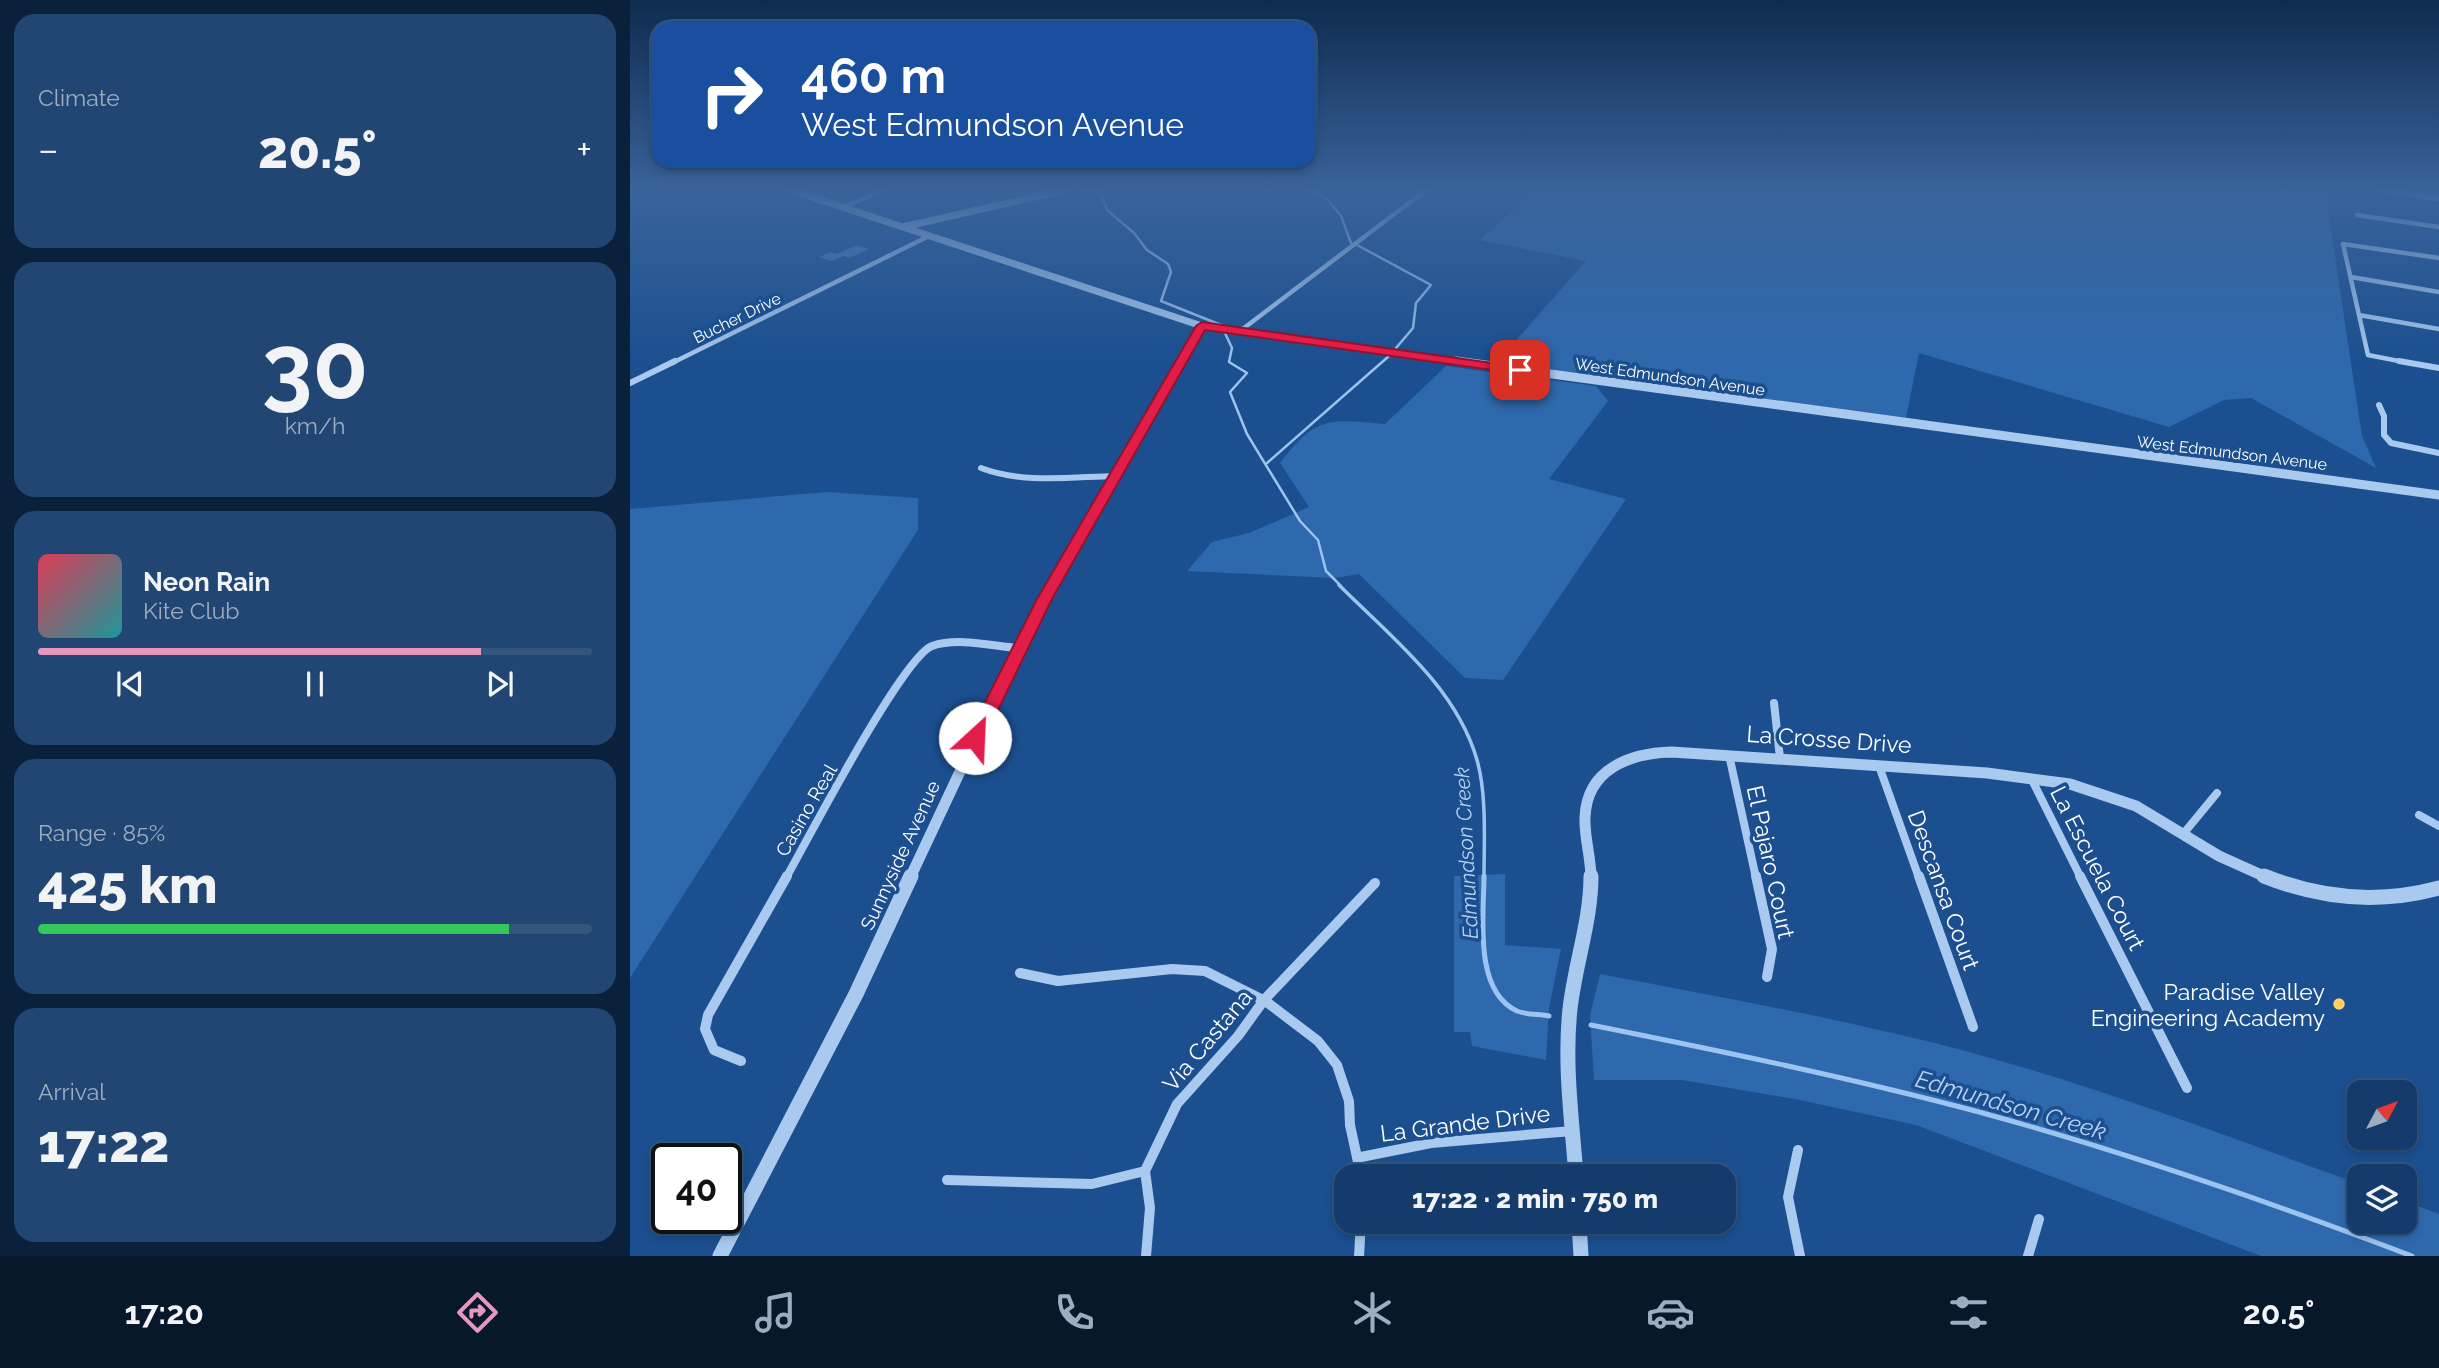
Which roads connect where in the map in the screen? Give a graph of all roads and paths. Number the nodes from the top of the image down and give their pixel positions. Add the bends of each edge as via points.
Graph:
1 (903, 249) edge
2 (967, 249) edge
3 (1349, 249) edge
4 (2344, 249) edge
5 (2379, 249) edge
6 (2439, 258) edge
7 (2351, 277) junction
8 (2439, 292) edge
9 (2359, 315) junction
10 (1202, 326) junction
11 (2439, 329) edge
12 (1240, 331) junction
13 (2439, 368) edge
14 (630, 383) edge
15 (2379, 405) dead end
16 (2439, 453) edge
17 (981, 468) dead end
18 (1115, 475) junction
19 (2439, 495) edge
20 (1018, 648) junction
21 (1774, 703) dead end
22 (1728, 754) junction
23 (1780, 758) junction
24 (1879, 766) junction
25 (2031, 777) junction
26 (2217, 793) dead end
27 (2419, 815) dead end
28 (2439, 826) edge
29 (2184, 833) junction
30 (1375, 883) dead end
31 (2439, 888) edge
32 (1020, 973) dead end
33 (1767, 977) dead end
34 (1265, 1000) junction
35 (1973, 1027) dead end
36 (741, 1061) dead end
37 (2187, 1088) dead end
38 (1573, 1131) junction
39 (1798, 1150) dead end
40 (1361, 1157) junction
41 (1361, 1164) edge
42 (1575, 1164) edge
43 (1145, 1171) junction
44 (947, 1180) dead end
45 (2039, 1219) dead end
46 (1360, 1234) edge
47 (1580, 1234) edge
48 (720, 1256) edge
49 (1146, 1256) edge
50 (1359, 1256) edge
51 (1581, 1256) edge
52 (1800, 1256) edge
53 (2028, 1256) edge

1 - 14 street, Bucher Drive
2 - 10 street, West Edmundson Avenue
3 - 12 street
4 - 7 street
5 - 6 street
7 - 8 street
7 - 9 street
9 - 11 street
9 - 13 street via 2368,355
10 - 12 street, West Edmundson Avenue
10 - 18 street, Sunnyside Avenue
12 - 19 street, West Edmundson Avenue
15 - 16 street via 2384,435 2391,443
17 - 18 street via 993,475 1010,476
18 - 20 street, Sunnyside Avenue
20 - 36 street, Casino Real via 943,644 929,648 894,689 708,1015 705,1029 714,1050
20 - 48 street, Sunnyside Avenue via 856,994
21 - 23 street
22 - 23 street, La Crosse Drive
22 - 33 street, El Pajaro Court via 1772,949
22 - 38 street, La Crosse Drive via 1662,751 1635,755 1599,778 1590,795 1584,822 1591,882 1588,920 1570,1012
23 - 24 street, La Crosse Drive
24 - 25 street, La Crosse Drive
24 - 35 street, Descansa Court
25 - 29 street, La Crosse Drive via 2099,791
25 - 37 street, La Escuela Court
26 - 29 street
27 - 28 street
29 - 31 street, La Crosse Drive via 2219,856 2277,882 2329,895 2393,898
30 - 34 street, Via Castana
32 - 34 street via 1058,981 1172,969 1205,971
34 - 40 street via 1325,1044 1339,1067
34 - 43 street, Via Castana via 1177,1104
38 - 40 street, La Grande Drive via 1431,1143
38 - 42 street, La Crosse Drive
39 - 52 street via 1787,1197
40 - 41 street
43 - 44 street via 1092,1184
43 - 49 street via 1150,1208
45 - 53 street
46 - 50 street
47 - 51 street

